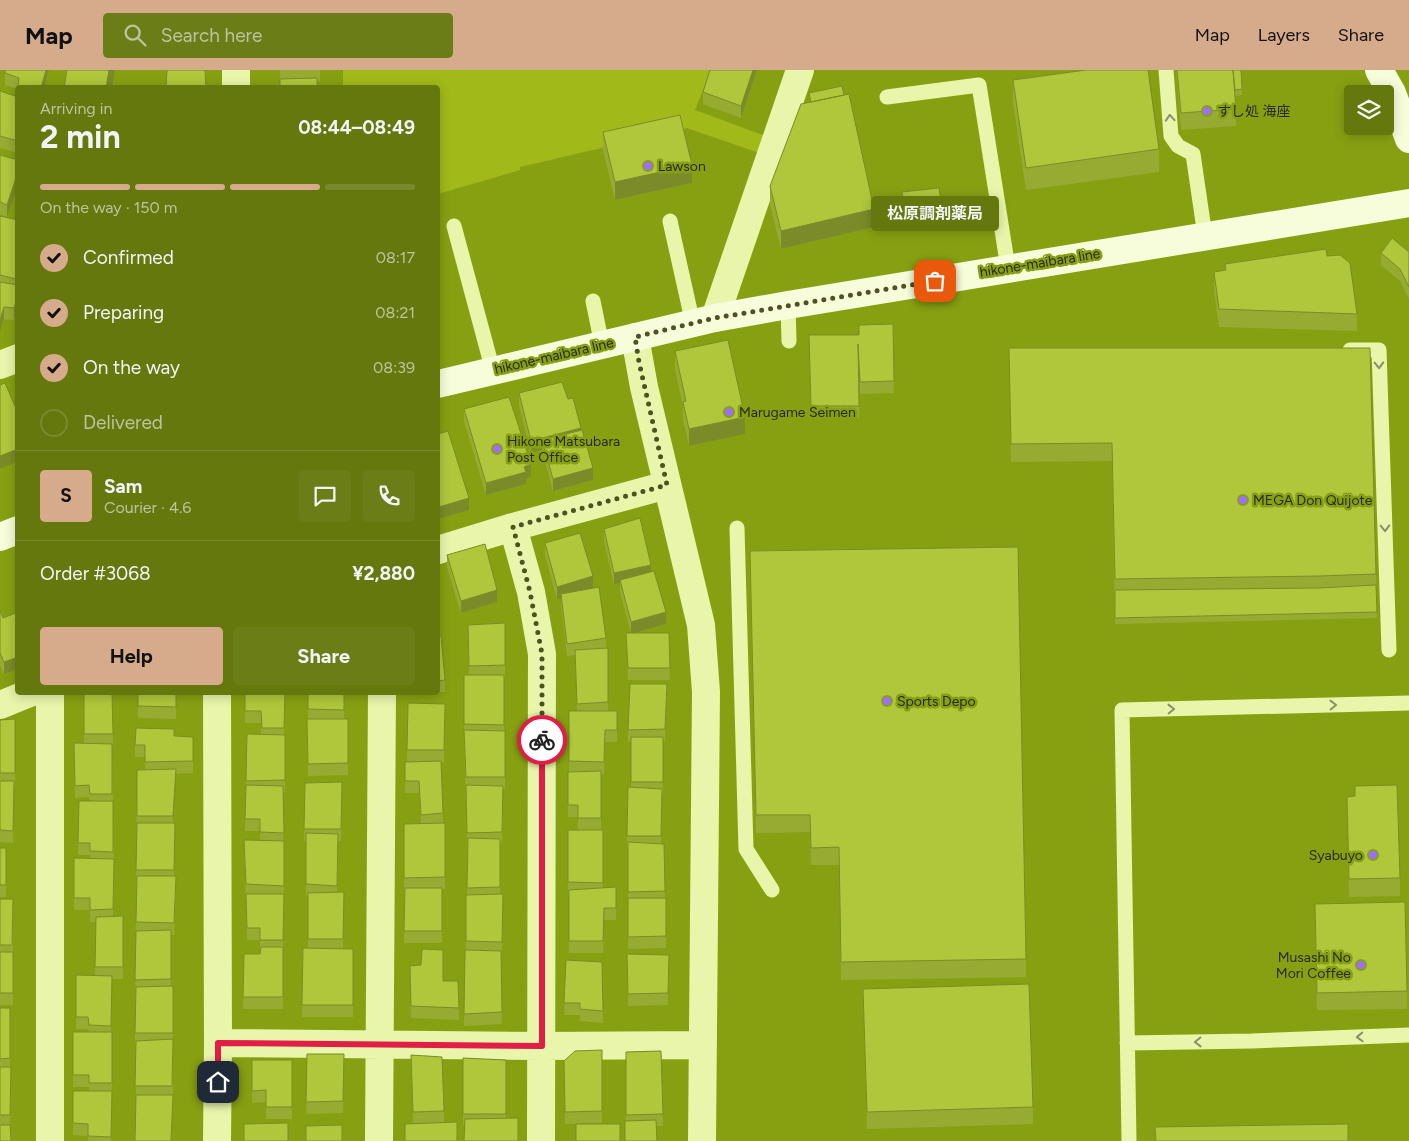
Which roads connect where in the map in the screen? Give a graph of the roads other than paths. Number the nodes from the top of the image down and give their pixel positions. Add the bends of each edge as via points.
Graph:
1 (236, 70) edge
2 (800, 70) edge
3 (1166, 70) edge
4 (1379, 70) edge
5 (236, 85) edge
6 (887, 97) dead end
7 (1409, 140) edge
8 (1409, 203) edge
9 (670, 221) dead end
10 (454, 226) dead end
11 (1204, 236) junction
12 (1008, 268) junction
13 (593, 301) dead end
14 (788, 305) junction
15 (704, 321) junction
16 (635, 337) junction
17 (789, 341) dead end
18 (602, 345) junction
19 (1340, 350) edge
20 (15, 359) edge
21 (0, 365) edge
22 (493, 371) junction
23 (440, 384) edge
24 (667, 485) junction
25 (513, 527) junction
26 (737, 528) dead end
27 (15, 531) edge
28 (0, 537) edge
29 (440, 549) edge
30 (1389, 650) dead end
31 (25, 695) edge
32 (50, 695) edge
33 (216, 695) edge
34 (382, 695) edge
35 (1409, 703) edge
36 (0, 705) edge
37 (772, 890) dead end
38 (1409, 1035) edge
39 (218, 1043) junction
40 (1127, 1043) junction
41 (378, 1045) junction
42 (701, 1045) junction
43 (542, 1046) junction
44 (50, 1141) edge
45 (217, 1141) edge
46 (379, 1141) edge
47 (541, 1141) edge
48 (702, 1141) edge
49 (1129, 1141) edge

1 - 5 street
2 - 15 street
11 -> 3 lane via 1194,154 1178,146 1171,136
4 - 7 main road via 1392,93
6 - 12 lane via 979,85
8 - 11 main road, hikone-maibara line
9 - 15 lane
10 - 22 lane
11 - 12 main road, hikone-maibara line
12 - 14 main road, hikone-maibara line
13 - 18 lane
14 - 15 main road, hikone-maibara line
14 - 17 lane
15 - 16 main road, hikone-maibara line
16 - 18 main road, hikone-maibara line
16 - 24 street
18 - 22 main road, hikone-maibara line
19 -> 30 lane via 1379,350
20 - 21 street
22 - 23 main road, hikone-maibara line
24 - 25 street
24 - 42 street via 701,625 706,692
25 - 29 street
25 - 43 street via 542,654
26 - 37 lane via 746,849
27 - 28 main road
31 - 36 street
32 - 44 street
33 - 39 street
34 - 41 street
40 -> 35 lane via 1122,710
38 -> 40 lane
39 - 41 street
39 - 45 street
40 - 49 lane
41 - 43 street
41 - 46 street
42 - 43 street
42 - 48 street
43 - 47 street

